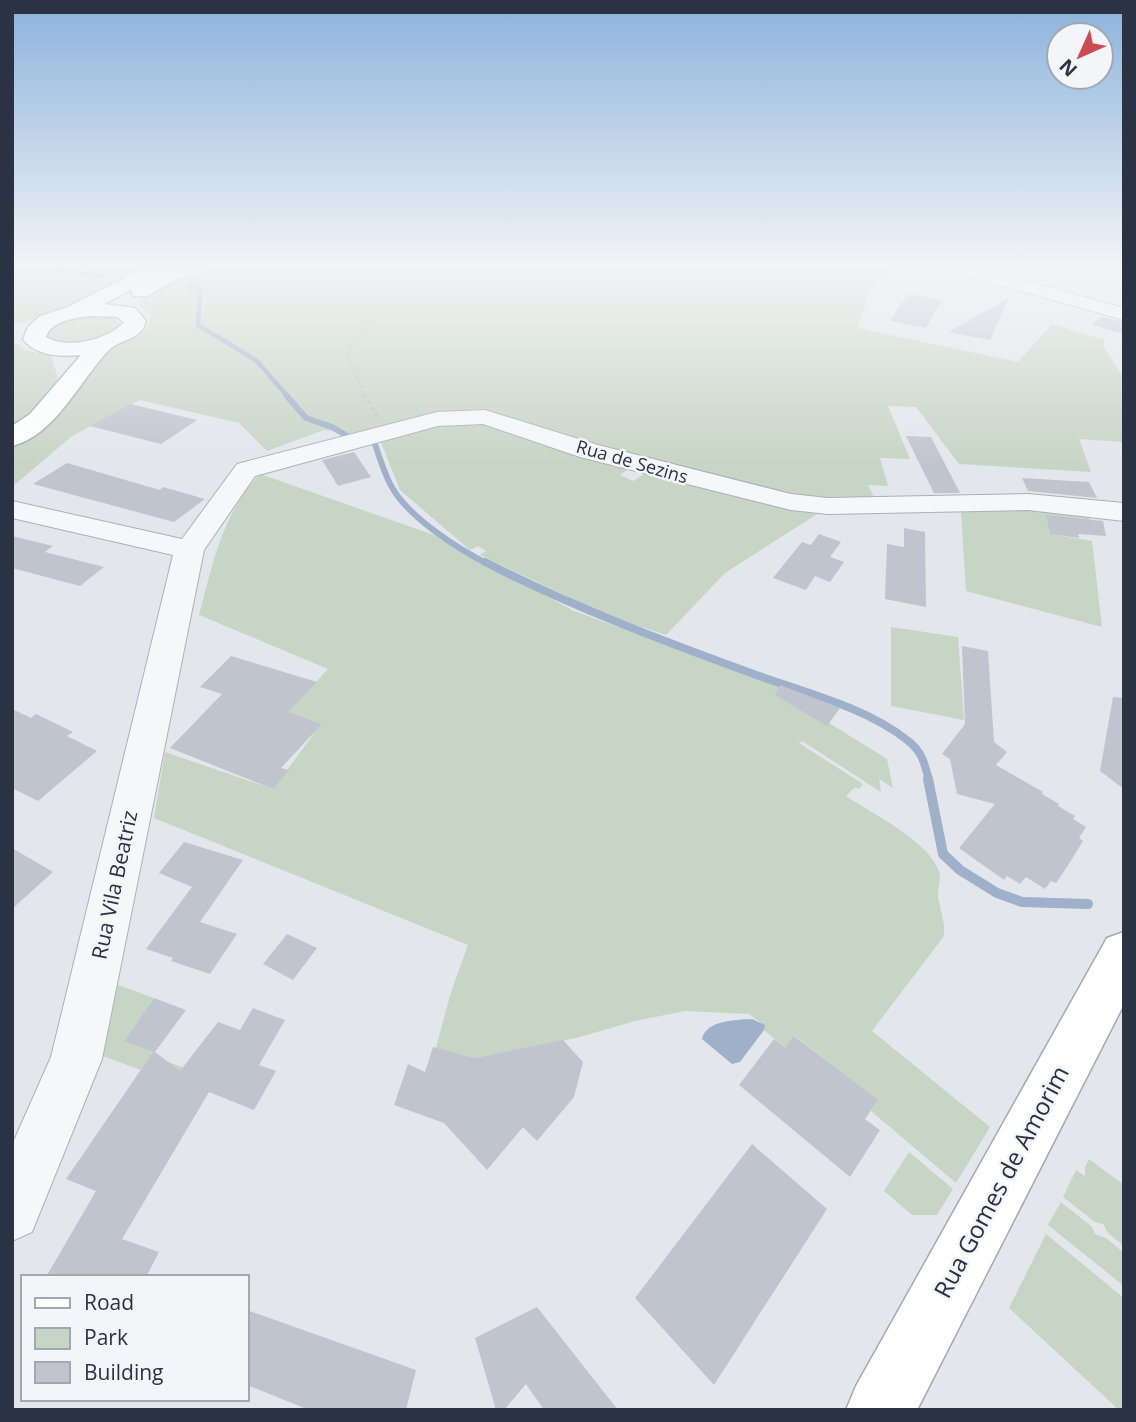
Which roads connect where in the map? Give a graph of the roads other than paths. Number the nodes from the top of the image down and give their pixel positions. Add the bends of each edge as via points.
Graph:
1 (36, 332) edge
2 (126, 332) edge
3 (12, 338) edge
4 (103, 343) junction
5 (48, 346) junction
6 (73, 377) junction
7 (12, 438) edge
8 (12, 509) edge
9 (1124, 512) edge
10 (189, 550) junction
11 (1124, 954) edge
12 (12, 1212) edge
13 (880, 1410) edge

1 - 5 main road via 34,339
2 - 4 main road
3 - 5 main road
4 - 5 main road
4 - 6 main road
5 - 6 main road
6 - 7 main road via 39,419
8 - 10 street
9 - 10 street, Rua de Sezins via 1028,502 791,502 693,479 485,417 437,419 246,470
10 - 12 street, Rua Vila Beatriz via 76,1059
11 - 13 main road, Rua Gomes de Amorim

